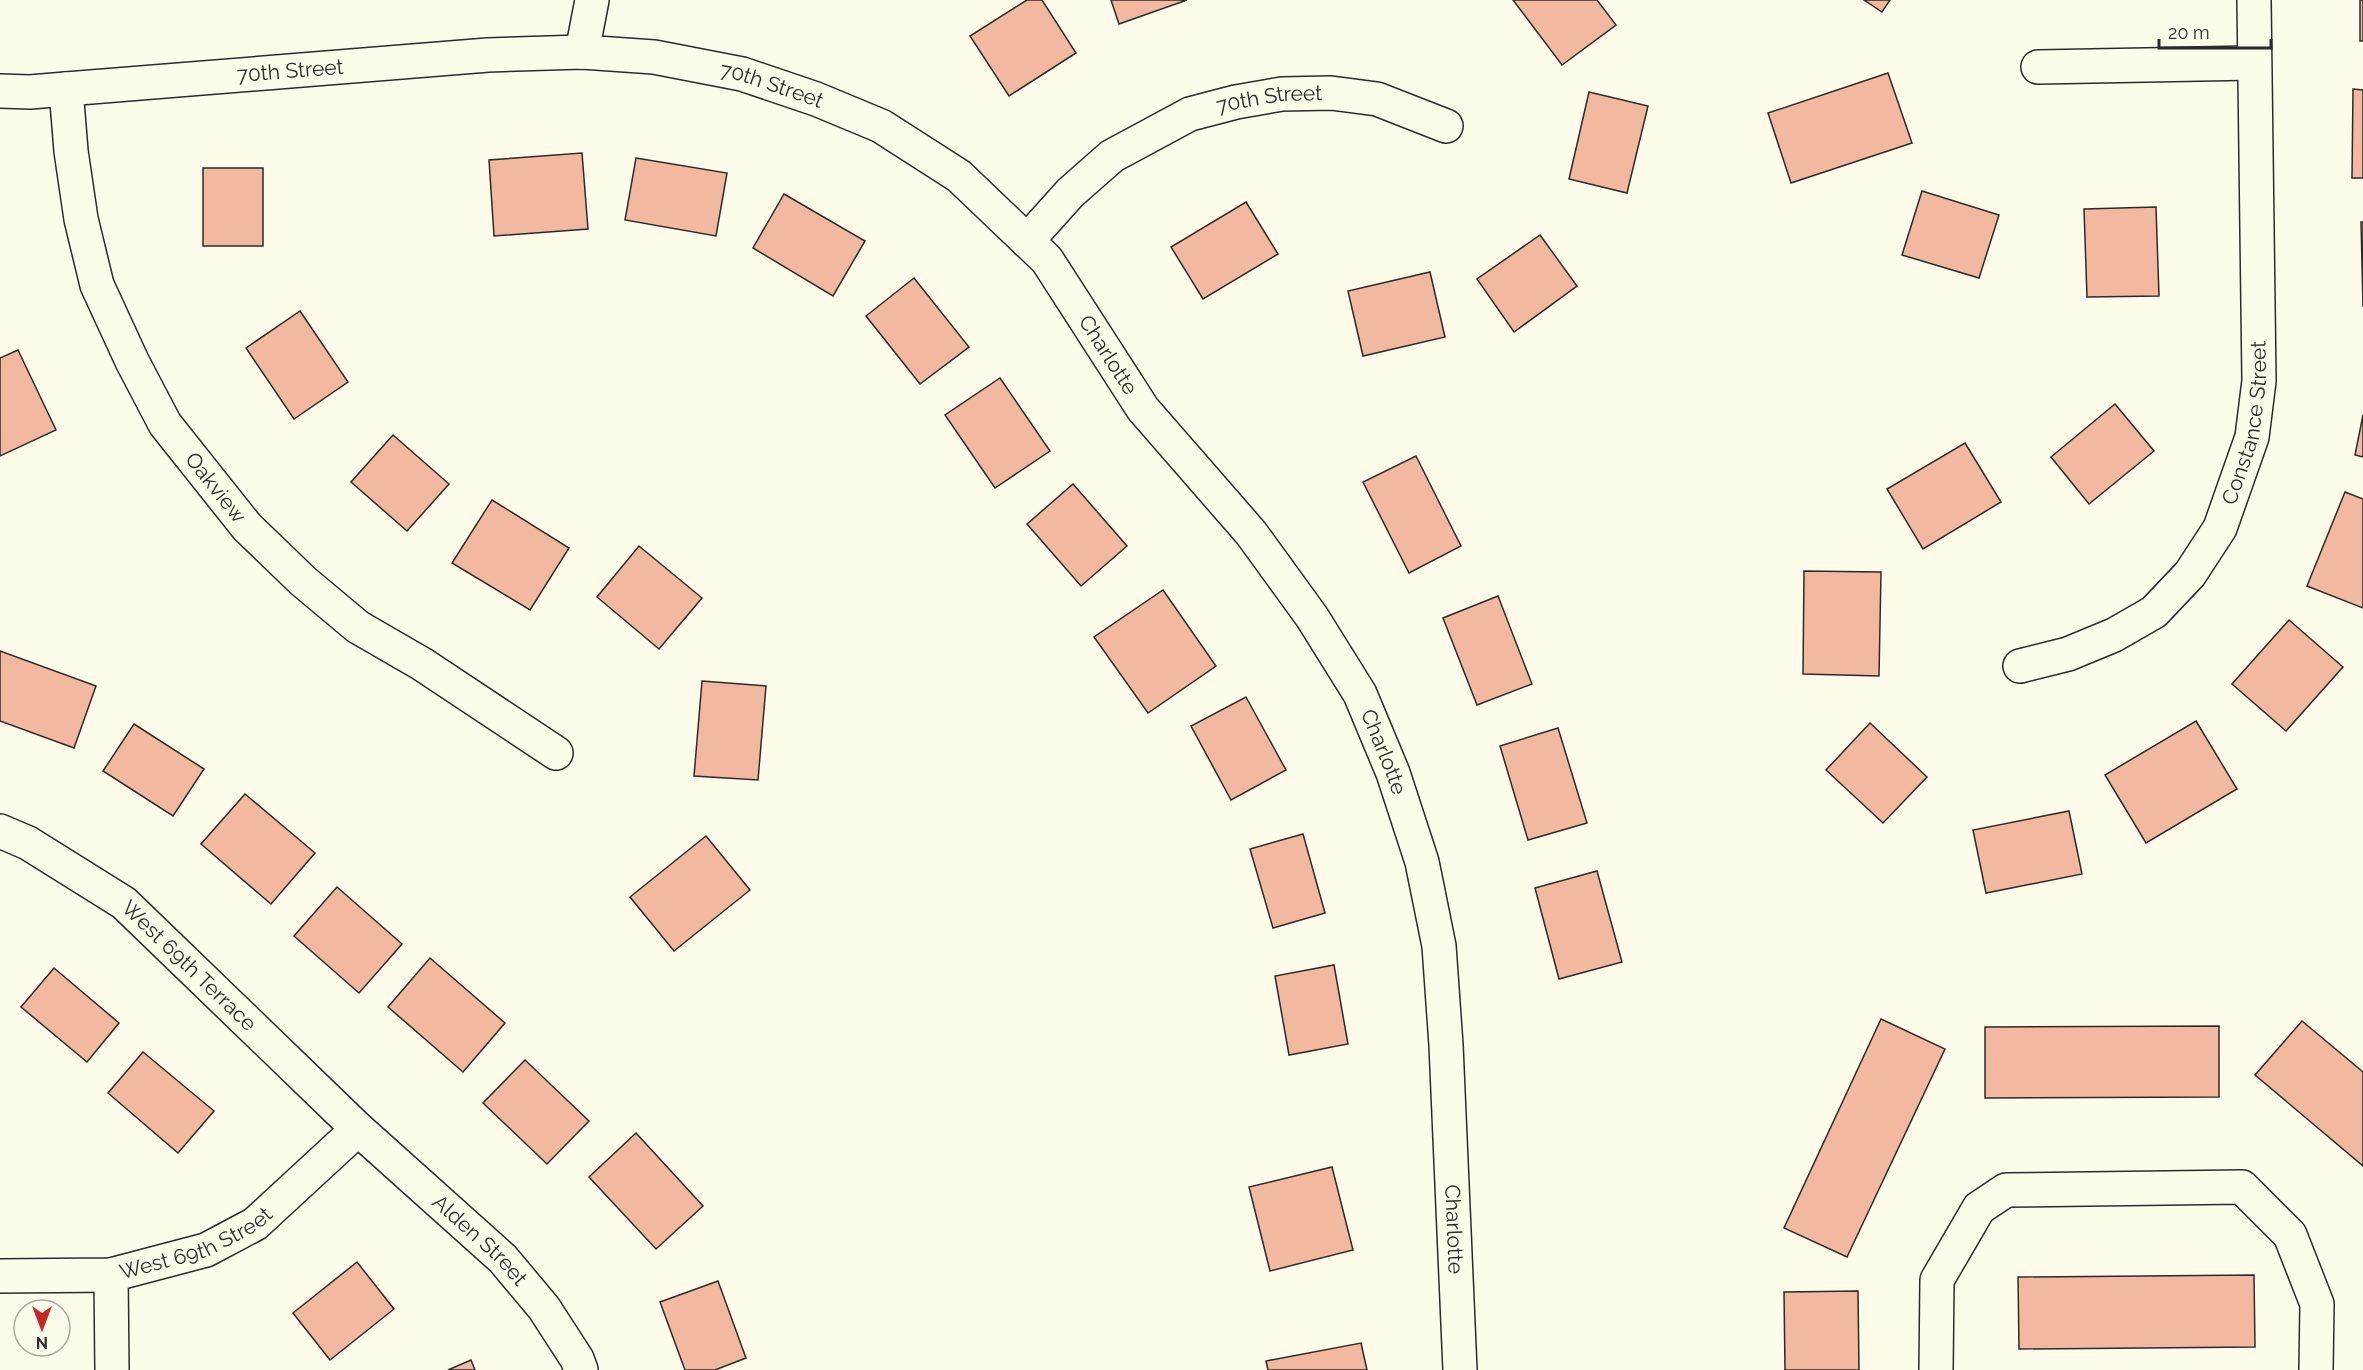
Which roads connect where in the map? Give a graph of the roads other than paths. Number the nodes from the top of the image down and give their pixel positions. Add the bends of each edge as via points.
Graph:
1 (592, 0) edge
2 (2254, 0) edge
3 (582, 52) junction
4 (2254, 63) junction
5 (2038, 67) dead end
6 (66, 90) junction
7 (0, 91) edge
8 (1446, 126) dead end
9 (1027, 241) junction
10 (2020, 666) dead end
11 (556, 753) dead end
12 (0, 831) edge
13 (358, 1129) junction
14 (111, 1275) junction
15 (0, 1276) edge
16 (112, 1370) edge
17 (581, 1370) edge
18 (1460, 1370) edge
19 (1936, 1370) edge
20 (2316, 1370) edge

1 - 3 street
2 - 4 street, Constance Street
3 - 6 street, 70th Street via 488,55
3 - 9 street, 70th Street via 654,57 742,74 881,126 959,176
4 - 5 street
4 - 10 street, Constance Street via 2259,381 2252,436 2220,528 2190,574 2154,612 2114,635 2068,654
6 - 7 street, 70th Street
6 - 11 street, Oakview via 81,219 97,285 165,424 247,527 303,581 358,627 422,664
8 - 9 street, 70th Street via 1377,99 1331,93 1282,94 1190,114 1112,156 1070,193
9 - 18 street, Charlotte via 1047,260 1143,409 1251,533 1312,617 1360,694 1393,773 1422,862 1439,946
12 - 13 street, West 69th Terrace via 28,843 124,903
13 - 14 street, West 69th Street via 255,1224 206,1250
13 - 17 street, Alden Street via 503,1259 544,1308 578,1359
14 - 15 street, West 69th Street
14 - 16 street
19 - 20 street via 1937,1280 1979,1208 2006,1190 2242,1187 2290,1235 2317,1304

